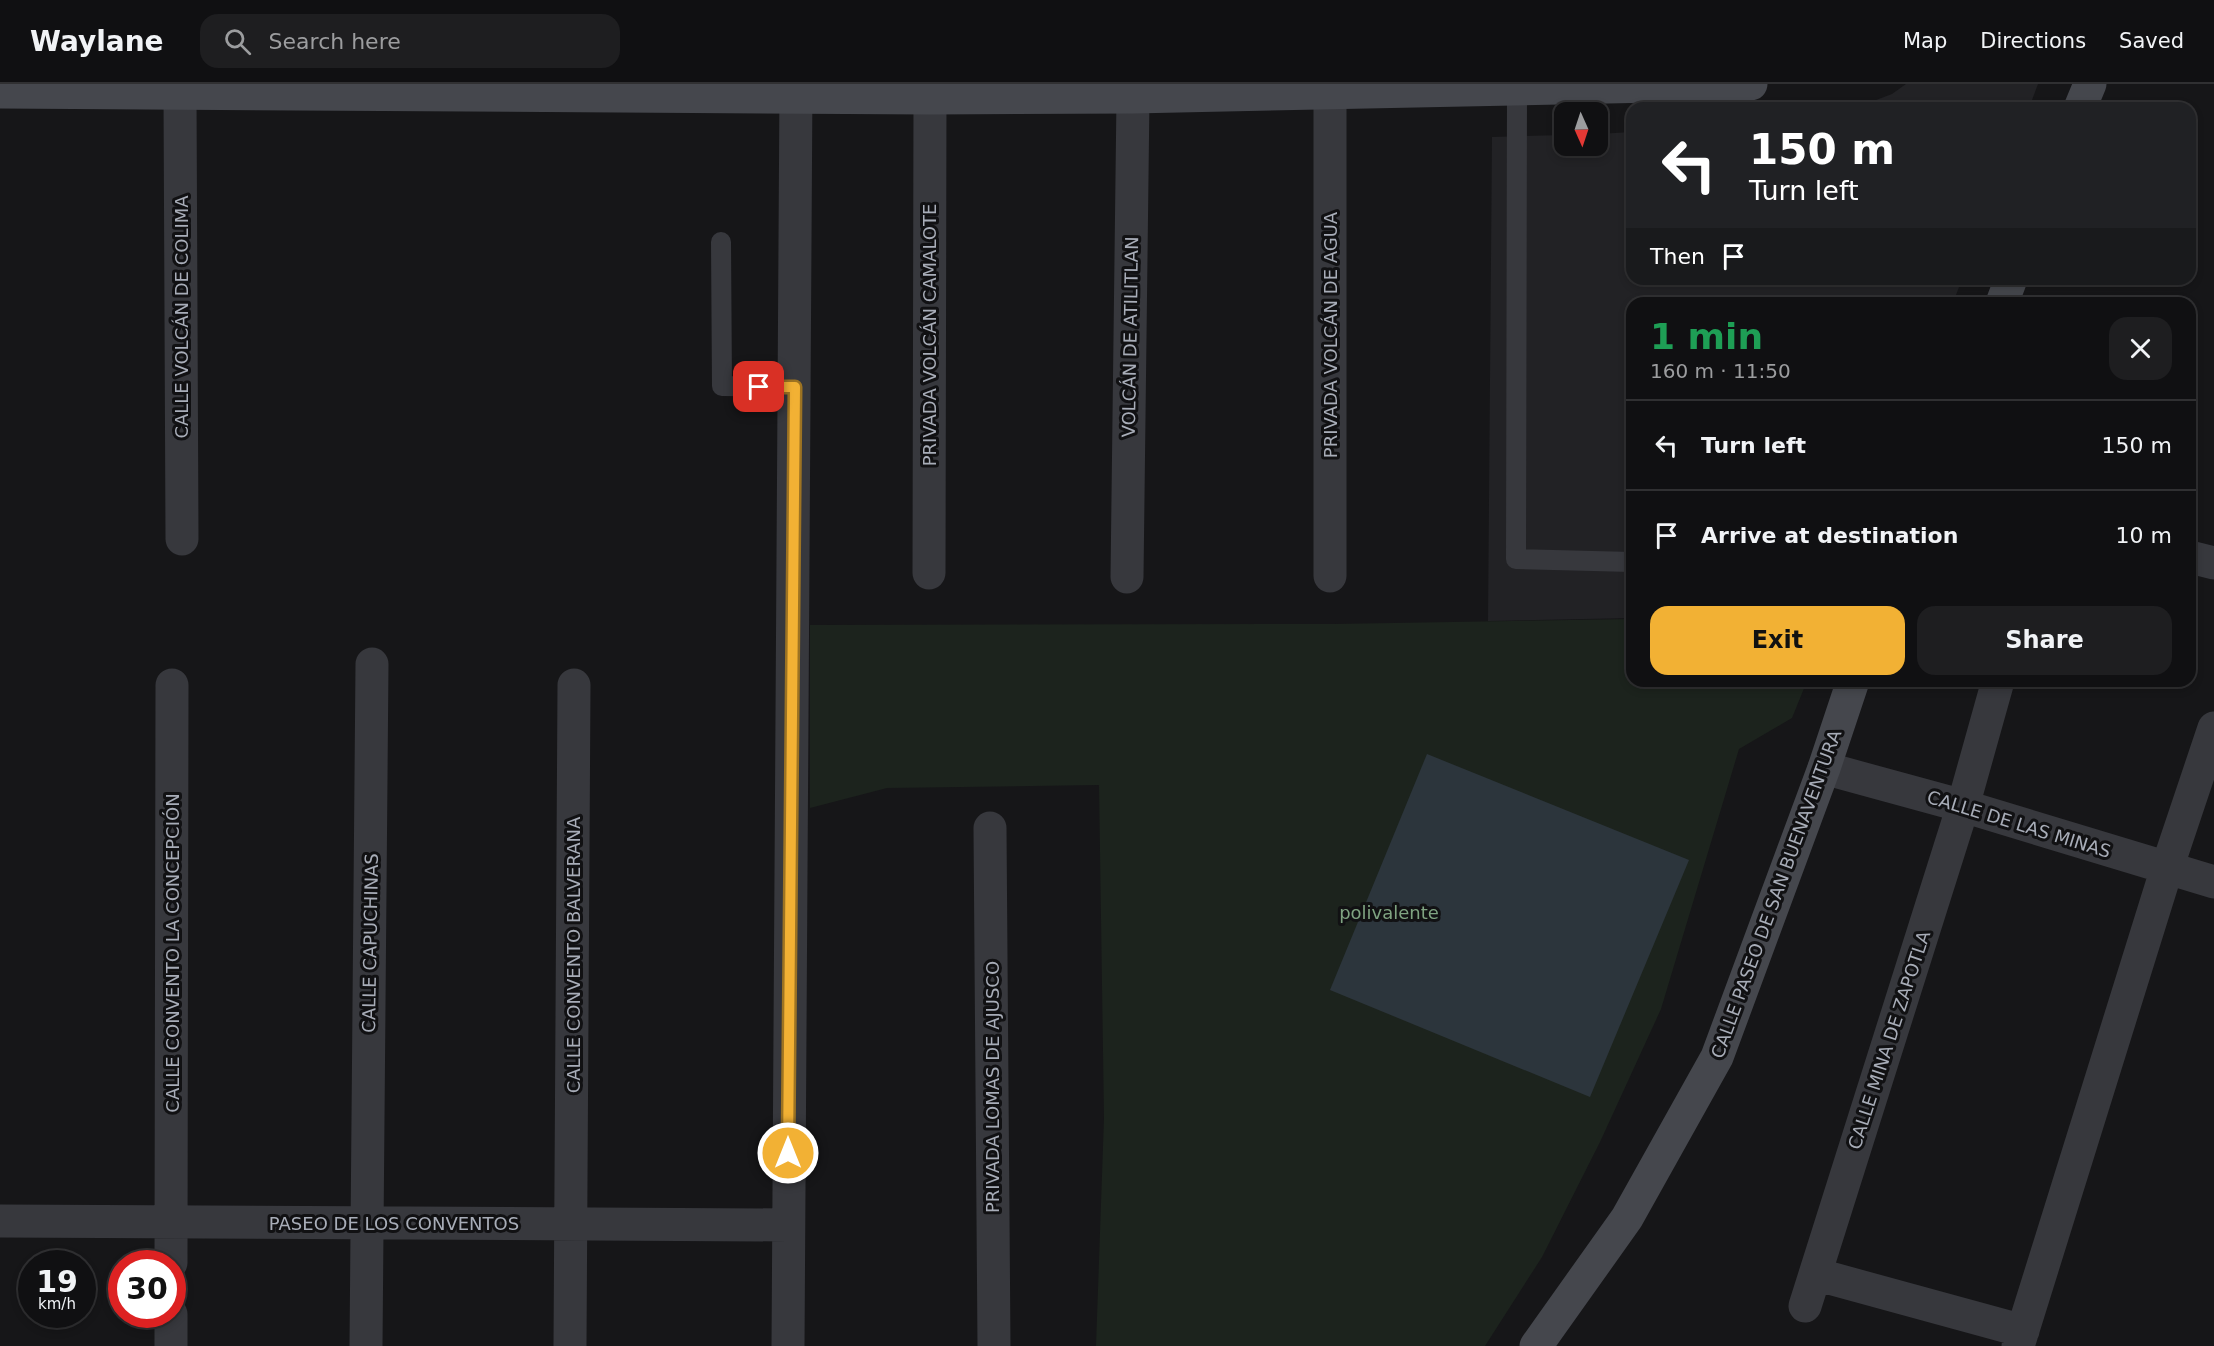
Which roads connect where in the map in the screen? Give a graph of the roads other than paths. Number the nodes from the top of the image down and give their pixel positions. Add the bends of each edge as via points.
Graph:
1 (1750, 84) edge
2 (2090, 84) edge
3 (1517, 89) junction
4 (796, 90) edge
5 (0, 92) edge
6 (180, 94) junction
7 (1330, 94) junction
8 (1133, 97) junction
9 (930, 98) junction
10 (2082, 102) edge
11 (721, 242) dead end
12 (795, 387) junction
13 (182, 539) dead end
14 (2196, 558) edge
15 (1626, 562) edge
16 (2214, 563) edge
17 (928, 573) dead end
18 (1330, 576) dead end
19 (1127, 577) dead end
20 (372, 664) dead end
21 (172, 685) dead end
22 (574, 685) dead end
23 (1851, 687) edge
24 (1996, 687) edge
25 (2214, 728) edge
26 (1824, 768) junction
27 (1963, 806) junction
28 (990, 828) dead end
29 (2167, 868) junction
30 (2214, 882) edge
31 (0, 1221) edge
32 (172, 1221) junction
33 (367, 1222) junction
34 (571, 1224) junction
35 (788, 1225) junction
36 (171, 1250) edge
37 (1815, 1274) junction
38 (1805, 1306) dead end
39 (171, 1328) edge
40 (2020, 1338) edge
41 (171, 1346) edge
42 (366, 1346) edge
43 (570, 1346) edge
44 (788, 1346) edge
45 (994, 1346) edge
46 (1536, 1346) edge

1 - 3 street
2 - 10 street
3 - 7 street
3 - 15 lane via 1516,559
4 - 6 street
4 - 9 street
4 - 12 street
5 - 6 street
6 - 13 street, CALLE VOLCÁN DE COLIMA
7 - 8 street
7 - 18 street, PRIVADA VOLCÁN DE AGUA
8 - 9 street
8 - 19 street, VOLCÁN DE ATILITLAN
9 - 17 street, PRIVADA VOLCÁN CAMALOTE
11 - 12 lane via 722,386
12 - 35 street
14 - 16 street
20 - 33 street, CALLE CAPUCHINAS
21 - 32 street, CALLE CONVENTO LA CONCEPCIÓN
22 - 34 street, CALLE CONVENTO BALVERANA
23 - 26 street, CALLE PASEO DE SAN BUENAVENTURA
24 - 27 street, CALLE MINA DE ZAPOTLA
25 - 29 street
26 - 27 street, CALLE DE LAS MINAS
26 - 46 street, CALLE PASEO DE SAN BUENAVENTURA via 1717,1057 1627,1218
27 - 29 street, CALLE DE LAS MINAS
27 - 37 street, CALLE MINA DE ZAPOTLA
28 - 45 street, PRIVADA LOMAS DE AJUSCO
29 - 30 street, CALLE DE LAS MINAS
29 - 40 street
31 - 32 street, PASEO DE LOS CONVENTOS
32 - 33 street, PASEO DE LOS CONVENTOS
32 - 36 street, CALLE CONVENTO LA CONCEPCIÓN
33 - 34 street, PASEO DE LOS CONVENTOS
33 - 42 street, CALLE CAPUCHINAS
34 - 35 street, PASEO DE LOS CONVENTOS
34 - 43 street, CALLE CONVENTO BALVERANA
35 - 44 street
37 - 38 street, CALLE MINA DE ZAPOTLA
37 - 40 street
39 - 41 street

